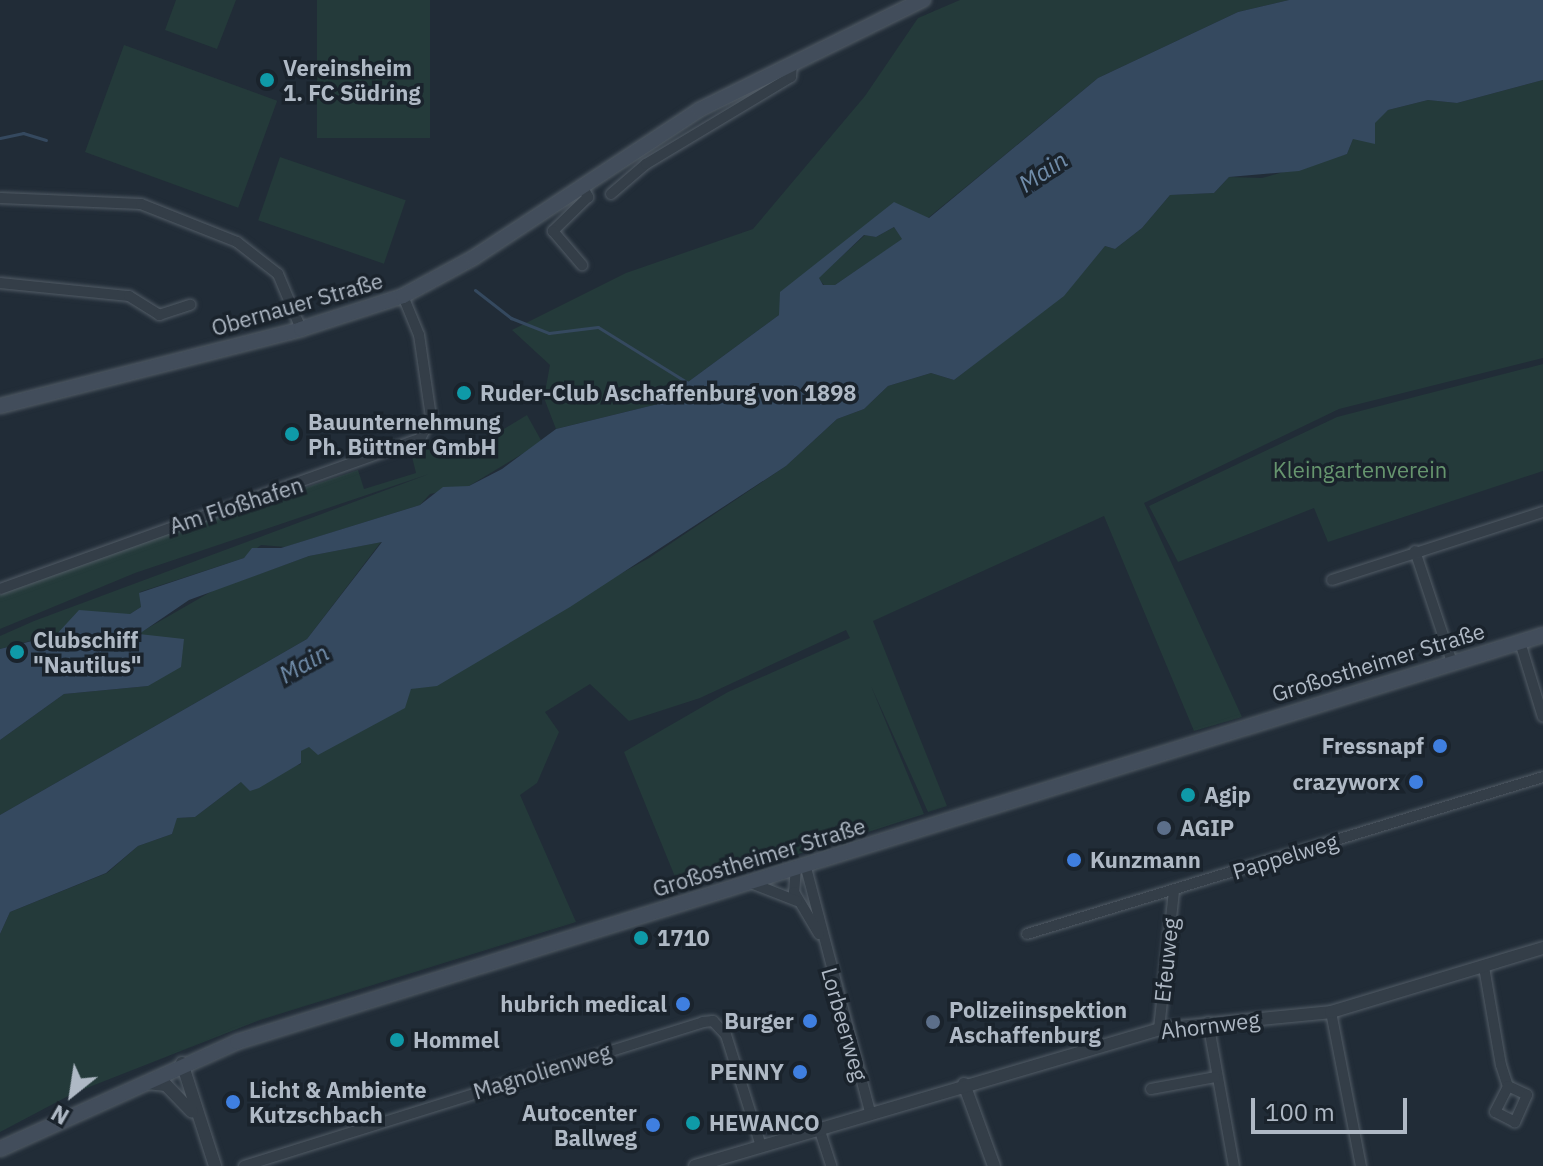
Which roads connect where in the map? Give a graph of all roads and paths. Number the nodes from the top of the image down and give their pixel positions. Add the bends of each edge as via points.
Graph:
1 (923, 0) edge
2 (792, 64) junction
3 (582, 186) junction
4 (611, 194) dead end
5 (0, 198) edge
6 (582, 265) dead end
7 (0, 283) edge
8 (403, 296) junction
9 (190, 305) dead end
10 (301, 329) junction
11 (0, 406) edge
12 (1543, 512) edge
13 (1415, 551) junction
14 (1332, 580) dead end
15 (0, 589) edge
16 (1543, 635) edge
17 (1520, 642) junction
18 (1452, 662) junction
19 (1543, 717) edge
20 (1543, 777) edge
21 (801, 865) junction
22 (749, 883) junction
23 (1174, 891) junction
24 (797, 901) junction
25 (1027, 934) dead end
26 (820, 936) junction
27 (1543, 948) edge
28 (1484, 967) junction
29 (1331, 1012) junction
30 (1208, 1022) junction
31 (1159, 1029) junction
32 (182, 1063) junction
33 (1215, 1077) junction
34 (136, 1083) junction
35 (964, 1084) junction
36 (1508, 1086) dead end
37 (1151, 1089) dead end
38 (870, 1111) junction
39 (196, 1116) junction
40 (819, 1128) junction
41 (761, 1146) junction
42 (0, 1149) edge
43 (704, 1165) edge
44 (215, 1166) edge
45 (244, 1166) edge
46 (831, 1166) edge
47 (994, 1166) edge
48 (1234, 1166) edge
49 (1361, 1166) edge

1 - 2 main road, Obernauer Straße
2 - 3 main road, Obernauer Straße via 699,110
2 - 4 street, Obernauer Straße via 791,77 646,164
3 - 6 street via 588,197 553,231
3 - 8 main road, Obernauer Straße
5 - 10 street via 141,204 237,242 278,274
7 - 9 street via 129,296 159,315
8 - 10 main road, Obernauer Straße
8 - 15 street, Am Floßhafen via 419,335 431,417 420,439
10 - 11 main road, Obernauer Straße
12 - 13 street
13 - 14 street
13 - 18 street
16 - 17 main road, Großostheimer Straße
17 - 18 main road, Großostheimer Straße
17 - 19 street
18 - 21 main road, Großostheimer Straße
20 - 23 street, Pappelweg
21 - 22 main road, Großostheimer Straße
21 - 24 street
21 - 26 street, Lorbeerweg
22 - 24 street
22 - 32 main road, Großostheimer Straße
23 - 25 street, Pappelweg
23 - 31 street, Efeuweg
24 - 26 street, Lorbeerweg
26 - 38 street, Lorbeerweg
27 - 28 street, Ahornweg
28 - 29 street, Ahornweg
28 - 36 street
29 - 30 street, Ahornweg
29 - 49 street
30 - 31 street, Ahornweg
30 - 33 street
31 - 35 street, Ahornweg
32 - 34 main road, Großostheimer Straße
32 - 39 street
33 - 37 street
33 - 48 street
34 - 39 street via 166,1085
34 - 42 main road, Großostheimer Straße
35 - 38 street, Ahornweg
35 - 47 street
38 - 40 street, Ahornweg
39 - 44 street
40 - 41 street, Ahornweg
40 - 46 street
41 - 43 street, Ahornweg
41 - 45 street, Magnolienweg via 726,1035 713,1021

